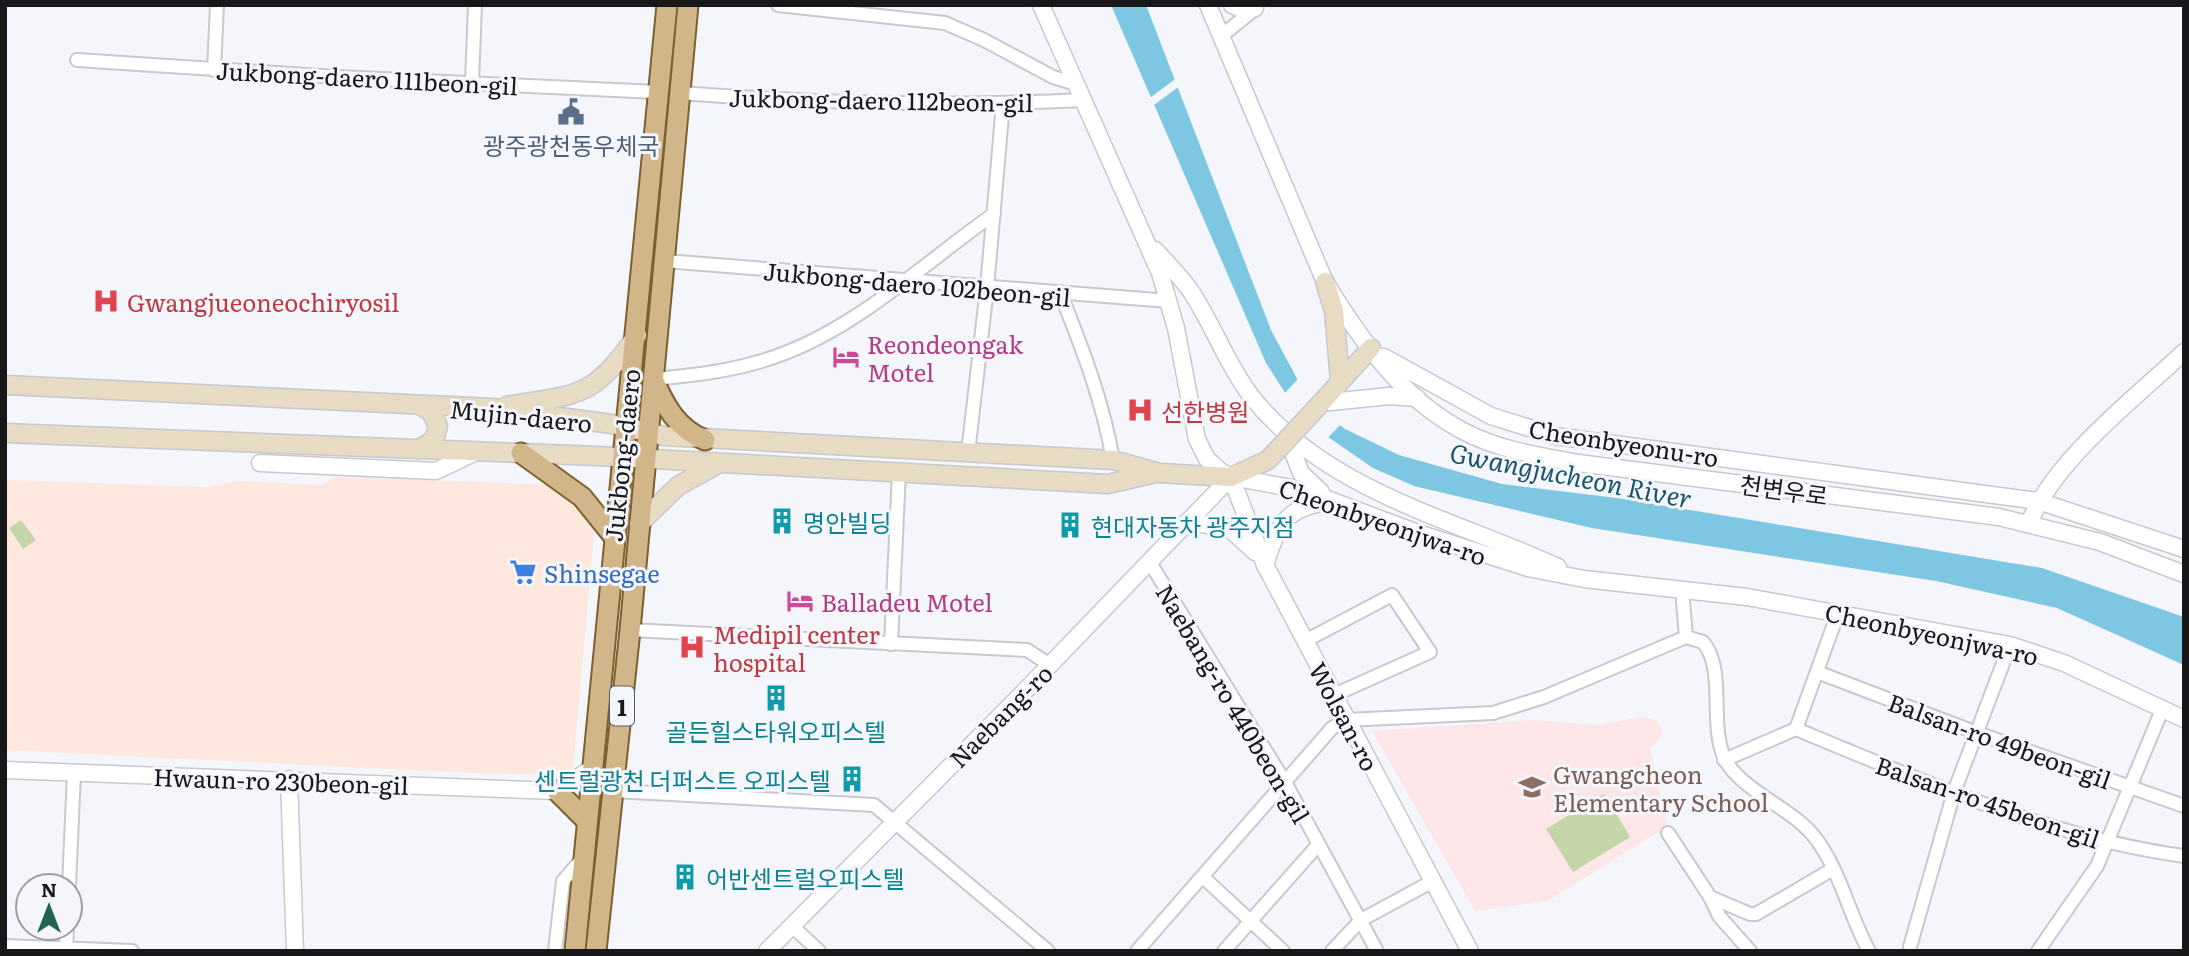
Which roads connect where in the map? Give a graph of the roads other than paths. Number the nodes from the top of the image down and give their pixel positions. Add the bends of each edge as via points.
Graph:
1 (217, 5) edge
2 (475, 5) edge
3 (667, 5) edge
4 (688, 5) edge
5 (778, 5) edge
6 (1041, 5) edge
7 (1208, 5) edge
8 (1232, 5) edge
9 (1257, 7) edge
10 (1220, 37) junction
11 (77, 60) dead end
12 (214, 70) junction
13 (472, 82) junction
14 (1076, 84) junction
15 (657, 92) junction
16 (680, 93) junction
17 (1083, 100) junction
18 (1003, 104) junction
19 (994, 214) junction
20 (1144, 238) junction
21 (666, 261) junction
22 (900, 282) junction
23 (1325, 282) junction
24 (988, 288) junction
25 (1061, 295) junction
26 (1169, 301) junction
27 (637, 335) junction
28 (1371, 348) junction
29 (2184, 352) edge
30 (653, 379) junction
31 (1340, 380) junction
32 (5, 385) edge
33 (1417, 398) junction
34 (1321, 403) junction
35 (421, 406) junction
36 (492, 408) junction
37 (627, 428) junction
38 (647, 432) junction
39 (5, 433) edge
40 (1288, 439) junction
41 (705, 440) junction
42 (419, 449) junction
43 (478, 451) junction
44 (521, 453) junction
45 (968, 453) junction
46 (624, 459) junction
47 (1113, 460) junction
48 (644, 461) junction
49 (260, 463) dead end
50 (718, 464) junction
51 (899, 472) junction
52 (1160, 472) junction
53 (1231, 477) junction
54 (2038, 501) junction
55 (1334, 502) junction
56 (1186, 522) junction
57 (639, 524) junction
58 (2029, 524) junction
59 (615, 538) junction
60 (2184, 549) edge
61 (1149, 561) junction
62 (1265, 565) junction
63 (2184, 573) edge
64 (1584, 579) junction
65 (1682, 589) junction
66 (1838, 613) junction
67 (630, 630) junction
68 (1686, 636) junction
69 (1305, 641) junction
70 (891, 644) junction
71 (2011, 645) junction
72 (1050, 665) junction
73 (1817, 672) junction
74 (1334, 695) junction
75 (2162, 709) junction
76 (2184, 719) edge
77 (1346, 720) junction
78 (1796, 729) junction
79 (1977, 733) junction
80 (1724, 760) junction
81 (591, 769) junction
82 (5, 770) edge
83 (74, 773) junction
84 (289, 779) junction
85 (1286, 784) junction
86 (2129, 787) junction
87 (557, 791) junction
88 (614, 791) junction
89 (1954, 792) junction
90 (2184, 806) edge
91 (587, 821) junction
92 (896, 821) junction
93 (1668, 833) dead end
94 (2107, 843) junction
95 (1318, 845) junction
96 (2184, 856) edge
97 (584, 858) junction
98 (1833, 869) junction
99 (70, 872) edge
100 (1203, 877) junction
101 (1433, 881) junction
102 (1710, 897) junction
103 (1361, 920) junction
104 (1251, 921) junction
105 (792, 926) junction
106 (5, 946) edge
107 (1909, 949) edge
108 (66, 950) edge
109 (132, 951) edge
110 (295, 951) edge
111 (555, 951) edge
112 (575, 951) edge
113 (596, 951) edge
114 (767, 951) edge
115 (819, 951) edge
116 (1048, 951) edge
117 (1137, 951) edge
118 (1224, 951) edge
119 (1283, 951) edge
120 (1332, 951) edge
121 (1377, 951) edge
122 (1470, 951) edge
123 (1750, 951) edge
124 (1869, 951) edge
125 (2038, 951) edge

1 - 12 street
2 - 13 street
3 - 15 main road, Jukbong-daero / 1
4 - 16 main road, Jukbong-daero / 1
5 - 14 street via 945,23 1052,77
6 - 14 street, Cheonbyeonjwa-ro
7 - 10 street, Cheonbyeonu-ro
8 - 9 street via 1247,10
9 - 10 street
10 - 23 street, Cheonbyeonu-ro
11 - 12 street, Jukbong-daero 111beon-gil
12 - 13 street, Jukbong-daero 111beon-gil
13 - 15 street, Jukbong-daero 111beon-gil
14 - 17 street, Cheonbyeonjwa-ro
15 - 27 main road, Jukbong-daero / 1
16 - 18 street, Jukbong-daero 112beon-gil
16 - 21 main road, Jukbong-daero / 1
17 - 18 street, Jukbong-daero 112beon-gil
17 - 20 street, Cheonbyeonjwa-ro
18 - 19 street
19 - 22 street
19 - 24 street
20 - 26 street, Cheonbyeonjwa-ro
20 - 64 street, Cheonbyeonjwa-ro via 1190,290 1251,396 1318,457 1427,516
21 - 22 street, Jukbong-daero 102beon-gil
21 - 30 main road, Jukbong-daero / 1
22 - 24 street, Jukbong-daero 102beon-gil
22 - 30 street via 848,321 786,353 725,370
23 - 28 street, Cheonbyeonu-ro
23 - 31 main road via 1334,311
24 - 25 street, Jukbong-daero 102beon-gil
24 - 45 street
25 - 26 street, Jukbong-daero 102beon-gil
25 - 47 street via 1093,375
26 - 53 street, Cheonbyeonjwa-ro via 1197,439 1207,459
27 - 36 main road via 606,376 583,392
27 - 37 main road, Jukbong-daero / 1
28 - 31 main road
28 - 33 street, 천변우로
28 - 54 street, Cheonbyeonu-ro via 1491,416 1555,436
29 - 54 street via 2072,459
30 - 38 main road, Jukbong-daero / 1
30 - 41 main road via 674,417 688,433
31 - 34 main road
32 - 35 main road, Mujin-daero
33 - 34 street
33 - 58 street, 천변우로 via 1464,432 1532,455
34 - 40 main road, bridge
35 - 36 main road, Mujin-daero
35 - 42 main road via 431,412 438,426 434,440
36 - 37 main road, Mujin-daero
37 - 38 main road, Mujin-daero
37 - 46 main road, Jukbong-daero / 1
38 - 41 main road, Mujin-daero
38 - 48 main road, Jukbong-daero / 1
39 - 42 main road, Mujin-daero
40 - 53 main road, Mujin-daero, bridge via 1268,460
40 - 55 street via 1301,473
41 - 45 main road, Mujin-daero
42 - 43 main road, Mujin-daero
43 - 44 main road, Mujin-daero
43 - 49 street via 436,471
44 - 46 main road, Mujin-daero
44 - 59 main road via 582,497
45 - 47 main road, Mujin-daero
46 - 48 main road, Mujin-daero
46 - 59 main road, Jukbong-daero / 1
47 - 52 main road, Mujin-daero
48 - 50 main road, Mujin-daero
48 - 57 main road, Jukbong-daero / 1
50 - 51 main road, Mujin-daero
50 - 57 main road via 678,486
51 - 52 main road, Mujin-daero via 1108,484
51 - 70 street
52 - 53 main road, Mujin-daero
53 - 55 street, Cheonbyeonjwa-ro via 1277,484
53 - 56 street, Naebang-ro
53 - 62 street, Wolsan-ro
54 - 58 street
54 - 60 street, Cheonbyeonu-ro
55 - 62 street via 1291,513 1281,524
55 - 64 street, Cheonbyeonjwa-ro via 1489,557
56 - 61 street, Naebang-ro
56 - 62 street via 1229,528
57 - 67 main road, Jukbong-daero / 1
58 - 63 street, 천변우로 via 2100,542
59 - 81 main road, Jukbong-daero / 1
61 - 72 street, Naebang-ro
61 - 85 street, Naebang-ro 440beon-gil
62 - 69 street, Wolsan-ro
64 - 65 street, Cheonbyeonjwa-ro
65 - 66 street, Cheonbyeonjwa-ro
65 - 68 street
66 - 71 street, Cheonbyeonjwa-ro
66 - 73 street
67 - 70 street
67 - 88 main road, Jukbong-daero / 1
68 - 77 street via 1493,713
68 - 80 street via 1703,642 1712,658 1717,734
69 - 74 street, Wolsan-ro
69 - 74 street via 1392,595 1430,652
70 - 72 street via 1027,650
71 - 75 street, Cheonbyeonjwa-ro via 2064,663
71 - 79 street
72 - 92 street, Naebang-ro
73 - 78 street
73 - 79 street, Balsan-ro 49beon-gil
74 - 77 street, Wolsan-ro
75 - 76 street, Cheonbyeonjwa-ro
75 - 86 street
77 - 85 street via 1332,728
77 - 101 street, Wolsan-ro
78 - 80 street
78 - 89 street, Balsan-ro 45beon-gil
79 - 86 street, Balsan-ro 49beon-gil
79 - 89 street
80 - 98 street via 1812,833
81 - 87 street
81 - 91 main road, Jukbong-daero / 1
82 - 83 street, Hwaun-ro 230beon-gil
83 - 84 street, Hwaun-ro 230beon-gil
83 - 99 street
84 - 87 street, Hwaun-ro 230beon-gil
84 - 110 street
85 - 95 street, Naebang-ro 440beon-gil
85 - 100 street
86 - 90 street, Balsan-ro 49beon-gil
86 - 94 street
87 - 91 main road
88 - 92 street via 874,805
88 - 113 main road, Jukbong-daero / 1
89 - 94 street, Balsan-ro 45beon-gil
89 - 107 street
91 - 97 main road, Jukbong-daero / 1
92 - 105 street, Naebang-ro
92 - 116 street
93 - 102 street
94 - 96 street, Balsan-ro 45beon-gil
94 - 125 street via 2097,866
95 - 103 street, Naebang-ro 440beon-gil
95 - 104 street, Naebang-ro 440beon-gil
97 - 111 street via 563,881
97 - 112 main road, Jukbong-daero / 1
98 - 102 street via 1756,914
98 - 124 street
100 - 104 street
100 - 117 street
101 - 103 street
101 - 122 street, Wolsan-ro
102 - 123 street via 1719,916
103 - 120 street
103 - 121 street, Naebang-ro 440beon-gil
104 - 118 street, Naebang-ro 440beon-gil
104 - 119 street
105 - 114 street, Naebang-ro
105 - 115 street
106 - 108 street
108 - 109 street

